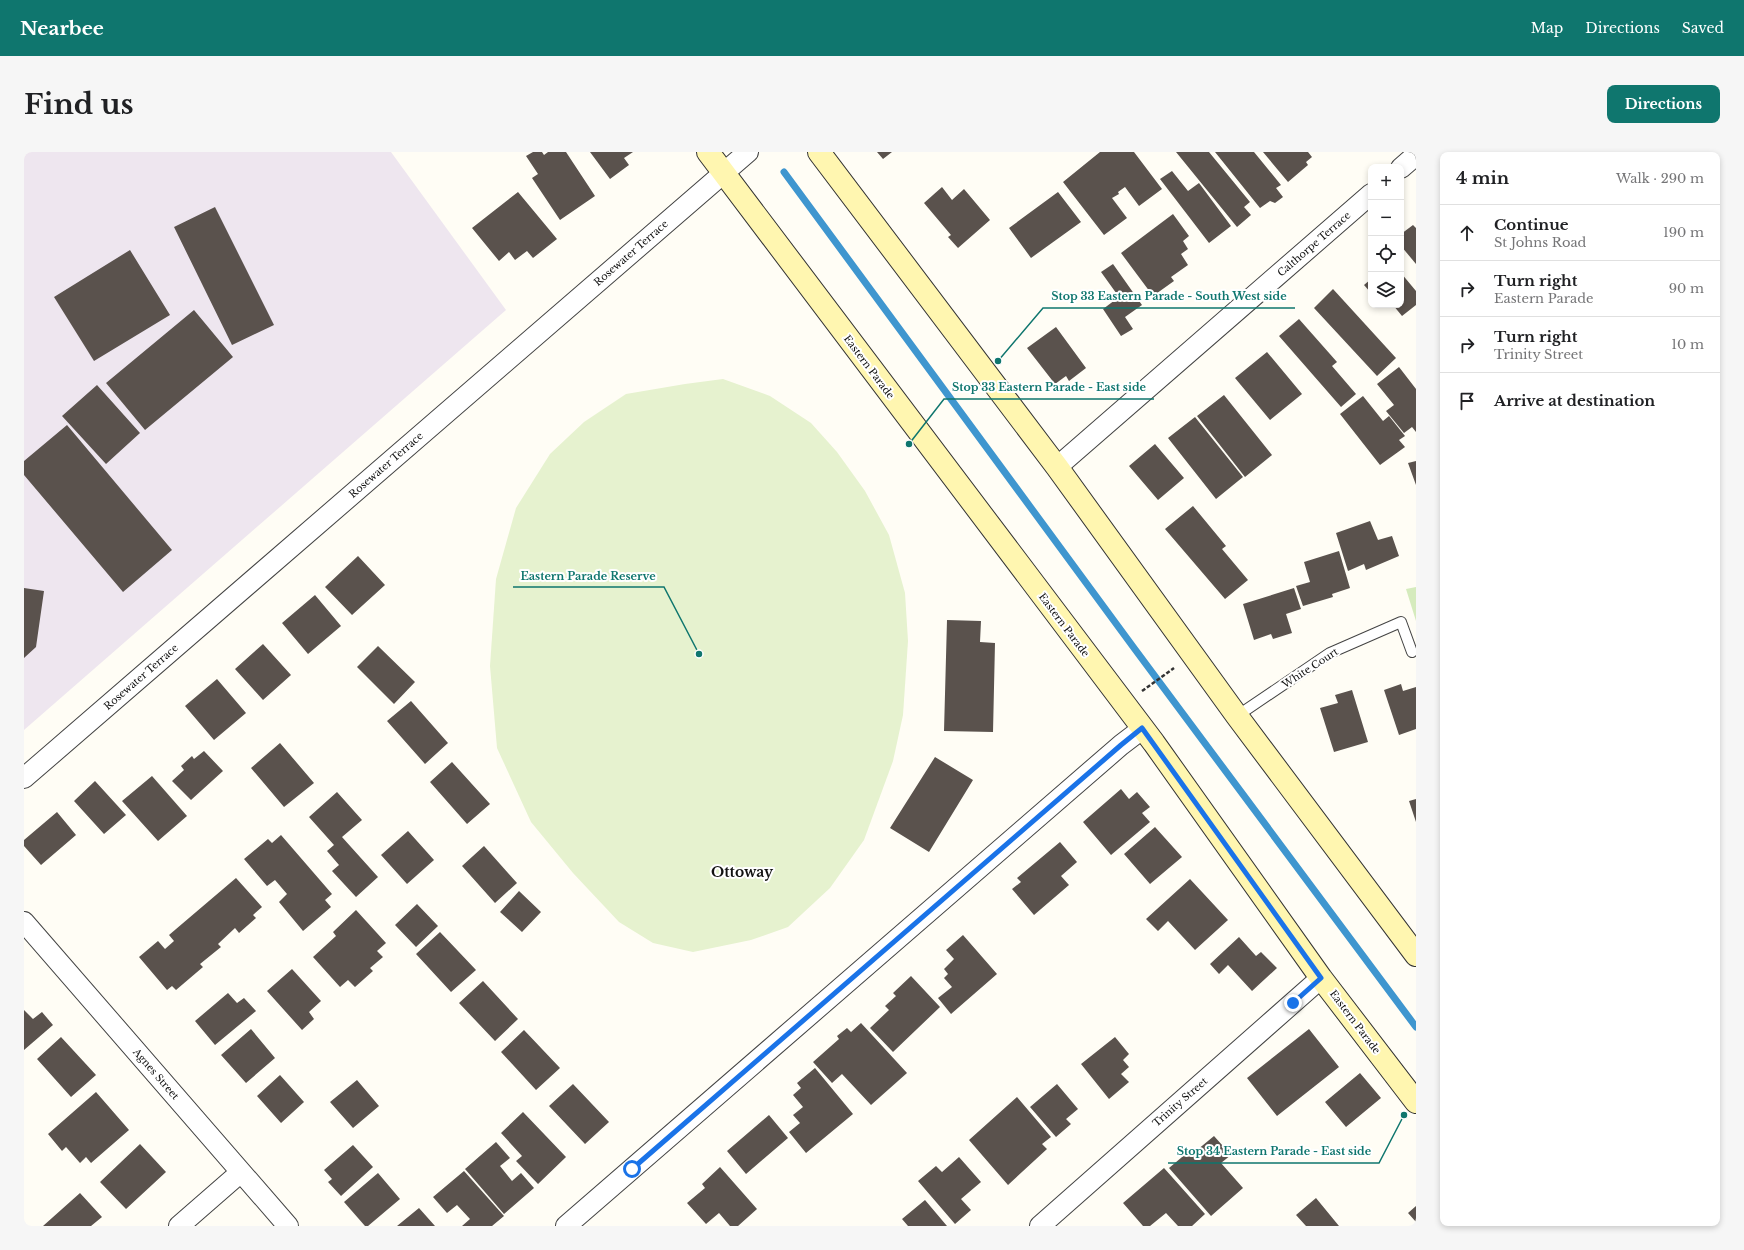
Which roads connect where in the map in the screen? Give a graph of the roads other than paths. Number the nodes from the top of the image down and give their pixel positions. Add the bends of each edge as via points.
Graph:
1 (708, 152) edge
2 (748, 152) edge
3 (819, 152) edge
4 (1416, 155) edge
5 (1404, 165) edge
6 (724, 173) junction
7 (1368, 197) edge
8 (1058, 467) junction
9 (1412, 652) dead end
10 (1237, 716) junction
11 (1142, 728) junction
12 (24, 778) edge
13 (24, 922) edge
14 (1412, 942) edge
15 (1321, 978) junction
16 (1416, 1102) edge
17 (241, 1172) junction
18 (179, 1226) edge
19 (288, 1226) edge
20 (566, 1226) edge
21 (1040, 1226) edge

1 - 6 main road, Eastern Parade
2 - 6 street, Rosewater Terrace
3 - 8 main road
4 - 5 street
6 - 11 main road, Eastern Parade
6 - 12 street, Rosewater Terrace
7 - 8 street, Calthorpe Terrace
8 - 10 main road
9 - 10 lane, White Court via 1401,622 1330,652
10 - 14 main road
11 - 15 main road, Eastern Parade
11 - 20 street
13 - 17 street, Agnes Street
15 - 16 main road, Eastern Parade
15 - 21 street, Trinity Street
17 - 18 street
17 - 19 street, Agnes Street

